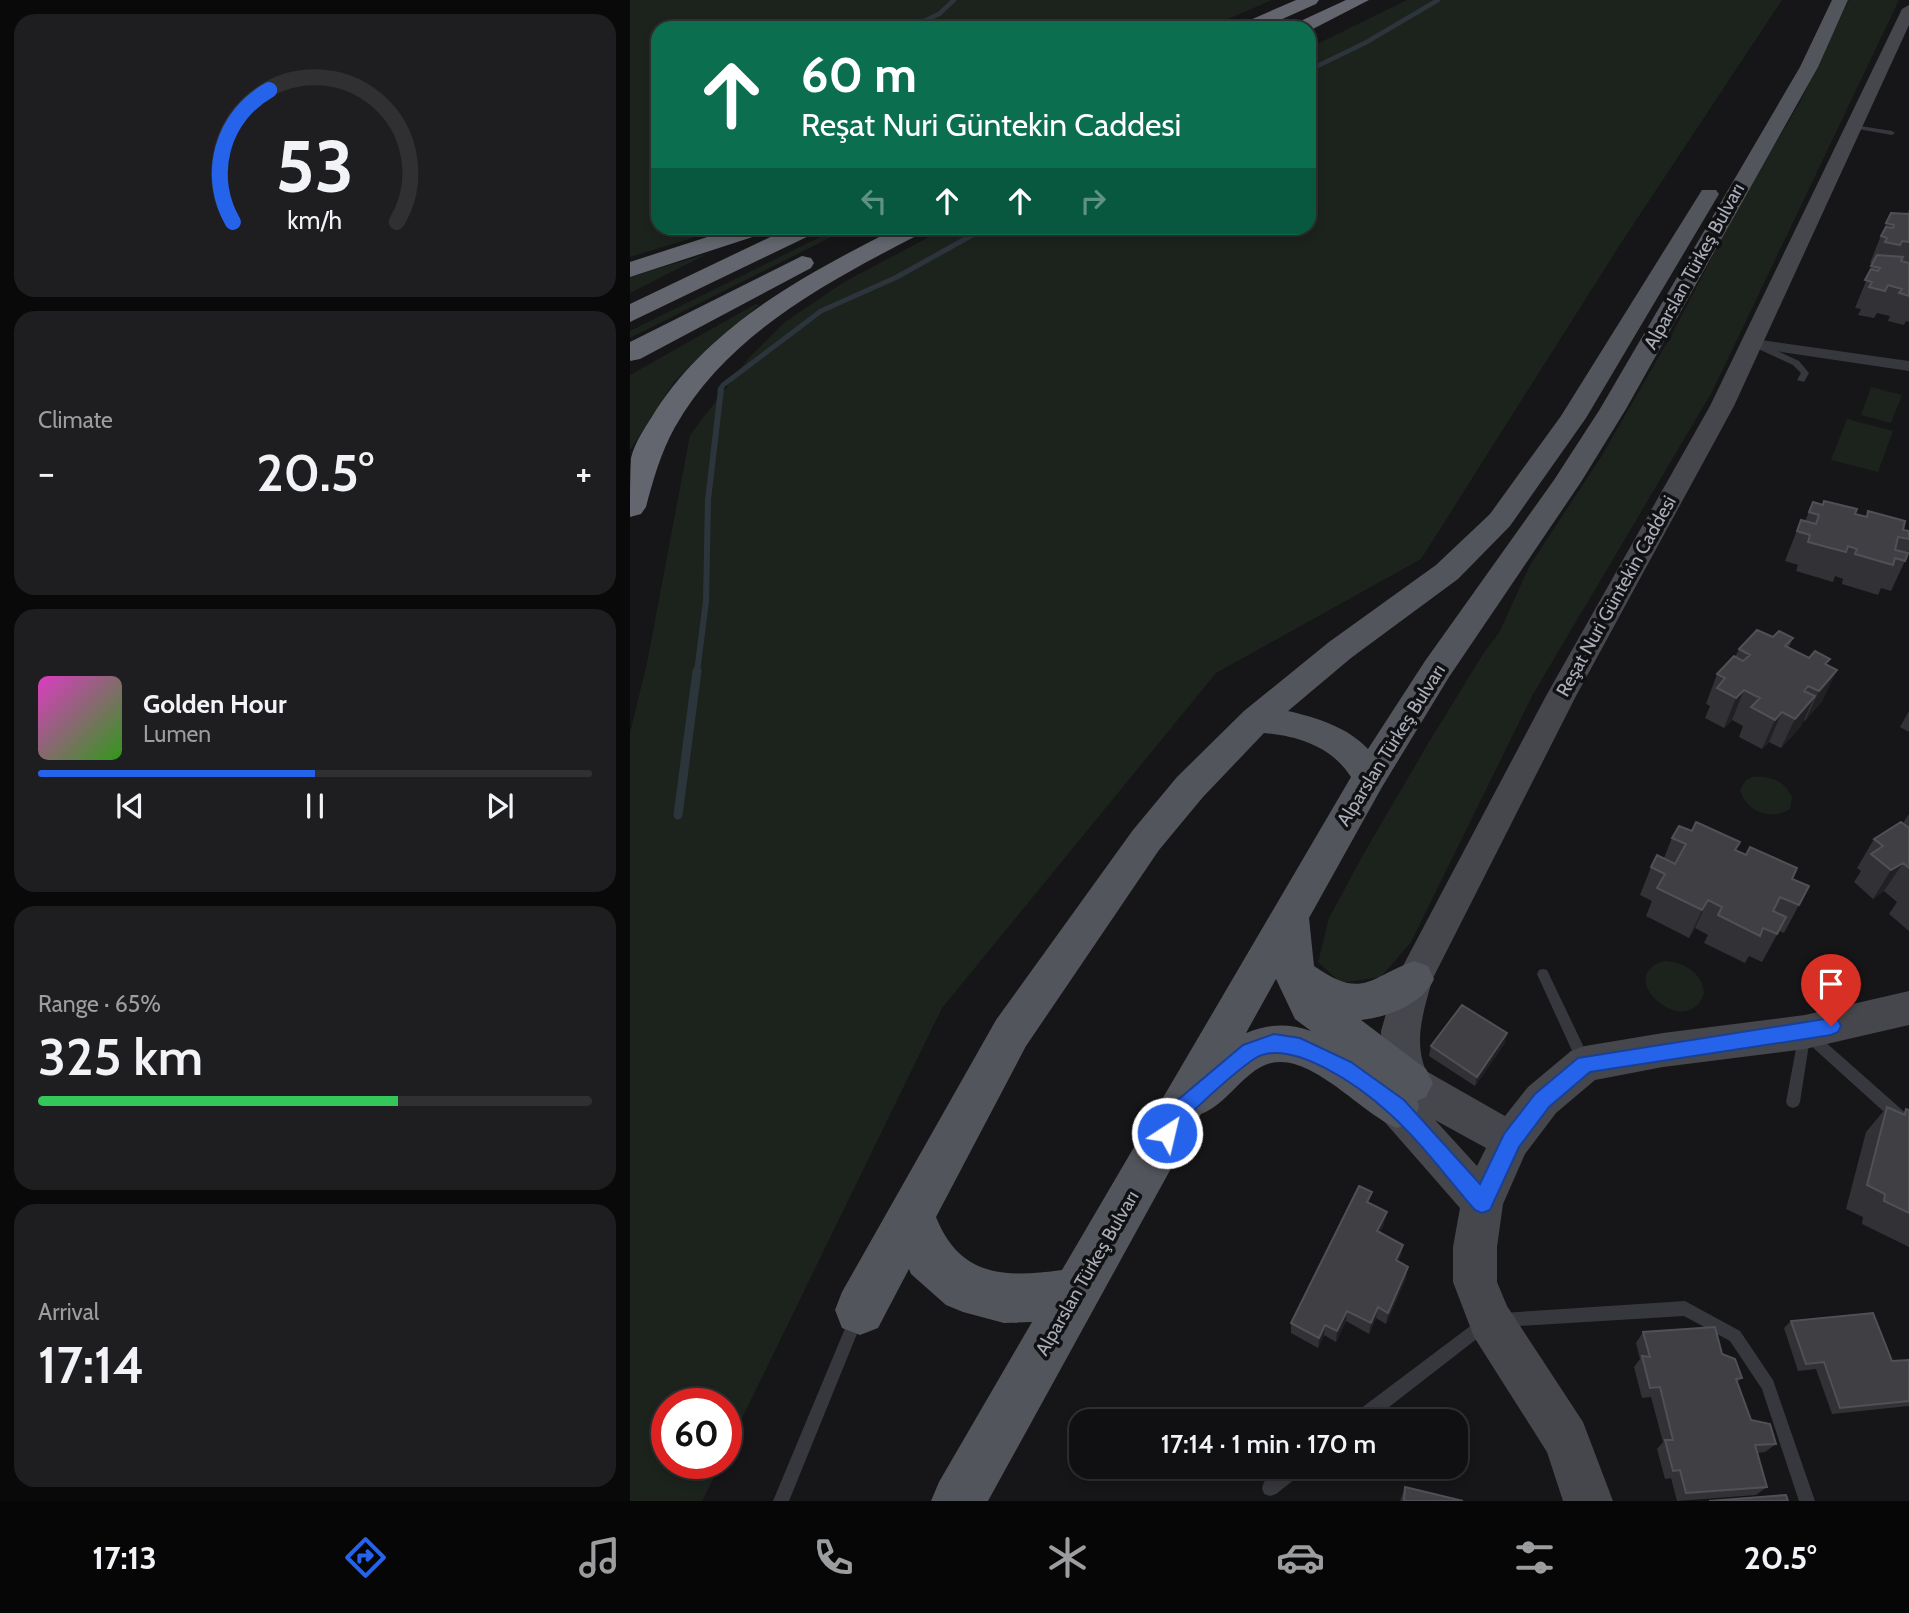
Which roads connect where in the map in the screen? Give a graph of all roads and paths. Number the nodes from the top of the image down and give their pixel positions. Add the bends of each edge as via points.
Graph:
1 (1310, 0) edge
2 (1360, 0) edge
3 (1821, 0) edge
4 (1840, 0) edge
5 (1908, 14) edge
6 (1263, 21) edge
7 (1315, 21) edge
8 (1854, 127) junction
9 (1892, 133) dead end
10 (738, 235) edge
11 (793, 235) edge
12 (860, 235) edge
13 (901, 235) edge
14 (630, 270) edge
15 (630, 314) edge
16 (1754, 344) junction
17 (630, 353) edge
18 (1909, 366) edge
19 (1801, 380) dead end
20 (630, 507) edge
21 (1256, 720) junction
22 (1369, 777) junction
23 (1290, 920) junction
24 (1543, 974) dead end
25 (1294, 975) junction
26 (1414, 979) junction
27 (1909, 1008) edge
28 (1805, 1032) junction
29 (1585, 1064) junction
30 (1404, 1095) junction
31 (1794, 1102) dead end
32 (1180, 1111) junction
33 (1909, 1125) edge
34 (1511, 1140) junction
35 (1482, 1202) junction
36 (912, 1215) junction
37 (1076, 1293) junction
38 (860, 1310) joint
39 (1490, 1321) junction
40 (1374, 1409) edge
41 (1281, 1479) edge
42 (1270, 1488) dead end
43 (781, 1501) edge
44 (958, 1501) edge
45 (1588, 1501) edge
46 (1807, 1501) edge

1 - 6 highway
2 - 7 highway
3 - 21 main road, Alparslan Türkeş Bulvarı via 1797,50 1573,418 1500,520 1447,572 1340,650
4 - 22 main road, Alparslan Türkeş Bulvarı via 1809,67 1613,409
5 - 8 main road, Reşat Nuri Güntekin Caddesi
8 - 9 lane
8 - 16 main road, Reşat Nuri Güntekin Caddesi
10 - 14 highway
11 - 15 highway
12 - 17 highway
13 - 20 highway via 780,302 715,356 660,425
16 - 18 street
16 - 19 lane via 1796,363 1805,373
16 - 26 main road, Reşat Nuri Güntekin Caddesi via 1561,696
21 - 22 main road via 1311,729 1346,746
21 - 36 main road, Alparslan Türkeş Bulvarı via 1146,840 1075,942 1012,1033
22 - 23 main road, Alparslan Türkeş Bulvarı
23 - 25 main road
23 - 32 main road, Alparslan Türkeş Bulvarı
24 - 29 lane
25 - 26 main road via 1326,996 1360,1003 1393,995
25 - 30 main road via 1310,1006
26 - 30 main road, Reşat Nuri Güntekin Caddesi via 1400,1031
27 - 28 main road
28 - 29 main road
28 - 31 lane
28 - 33 lane
29 - 34 main road via 1542,1100
30 - 32 main road via 1326,1057 1274,1043 1250,1051
30 - 34 main road
30 - 35 main road, Reşat Nuri Güntekin Caddesi
32 - 37 main road, Alparslan Türkeş Bulvarı
34 - 35 main road
35 - 39 main road via 1475,1282
36 - 37 main road via 928,1257 963,1288 1004,1298
36 - 38 main road, Alparslan Türkeş Bulvarı
37 - 44 main road, Alparslan Türkeş Bulvarı
38 - 43 lane
39 - 40 lane
39 - 45 main road via 1566,1439
39 - 46 lane via 1685,1308 1725,1330 1735,1336 1768,1385
41 - 42 lane

